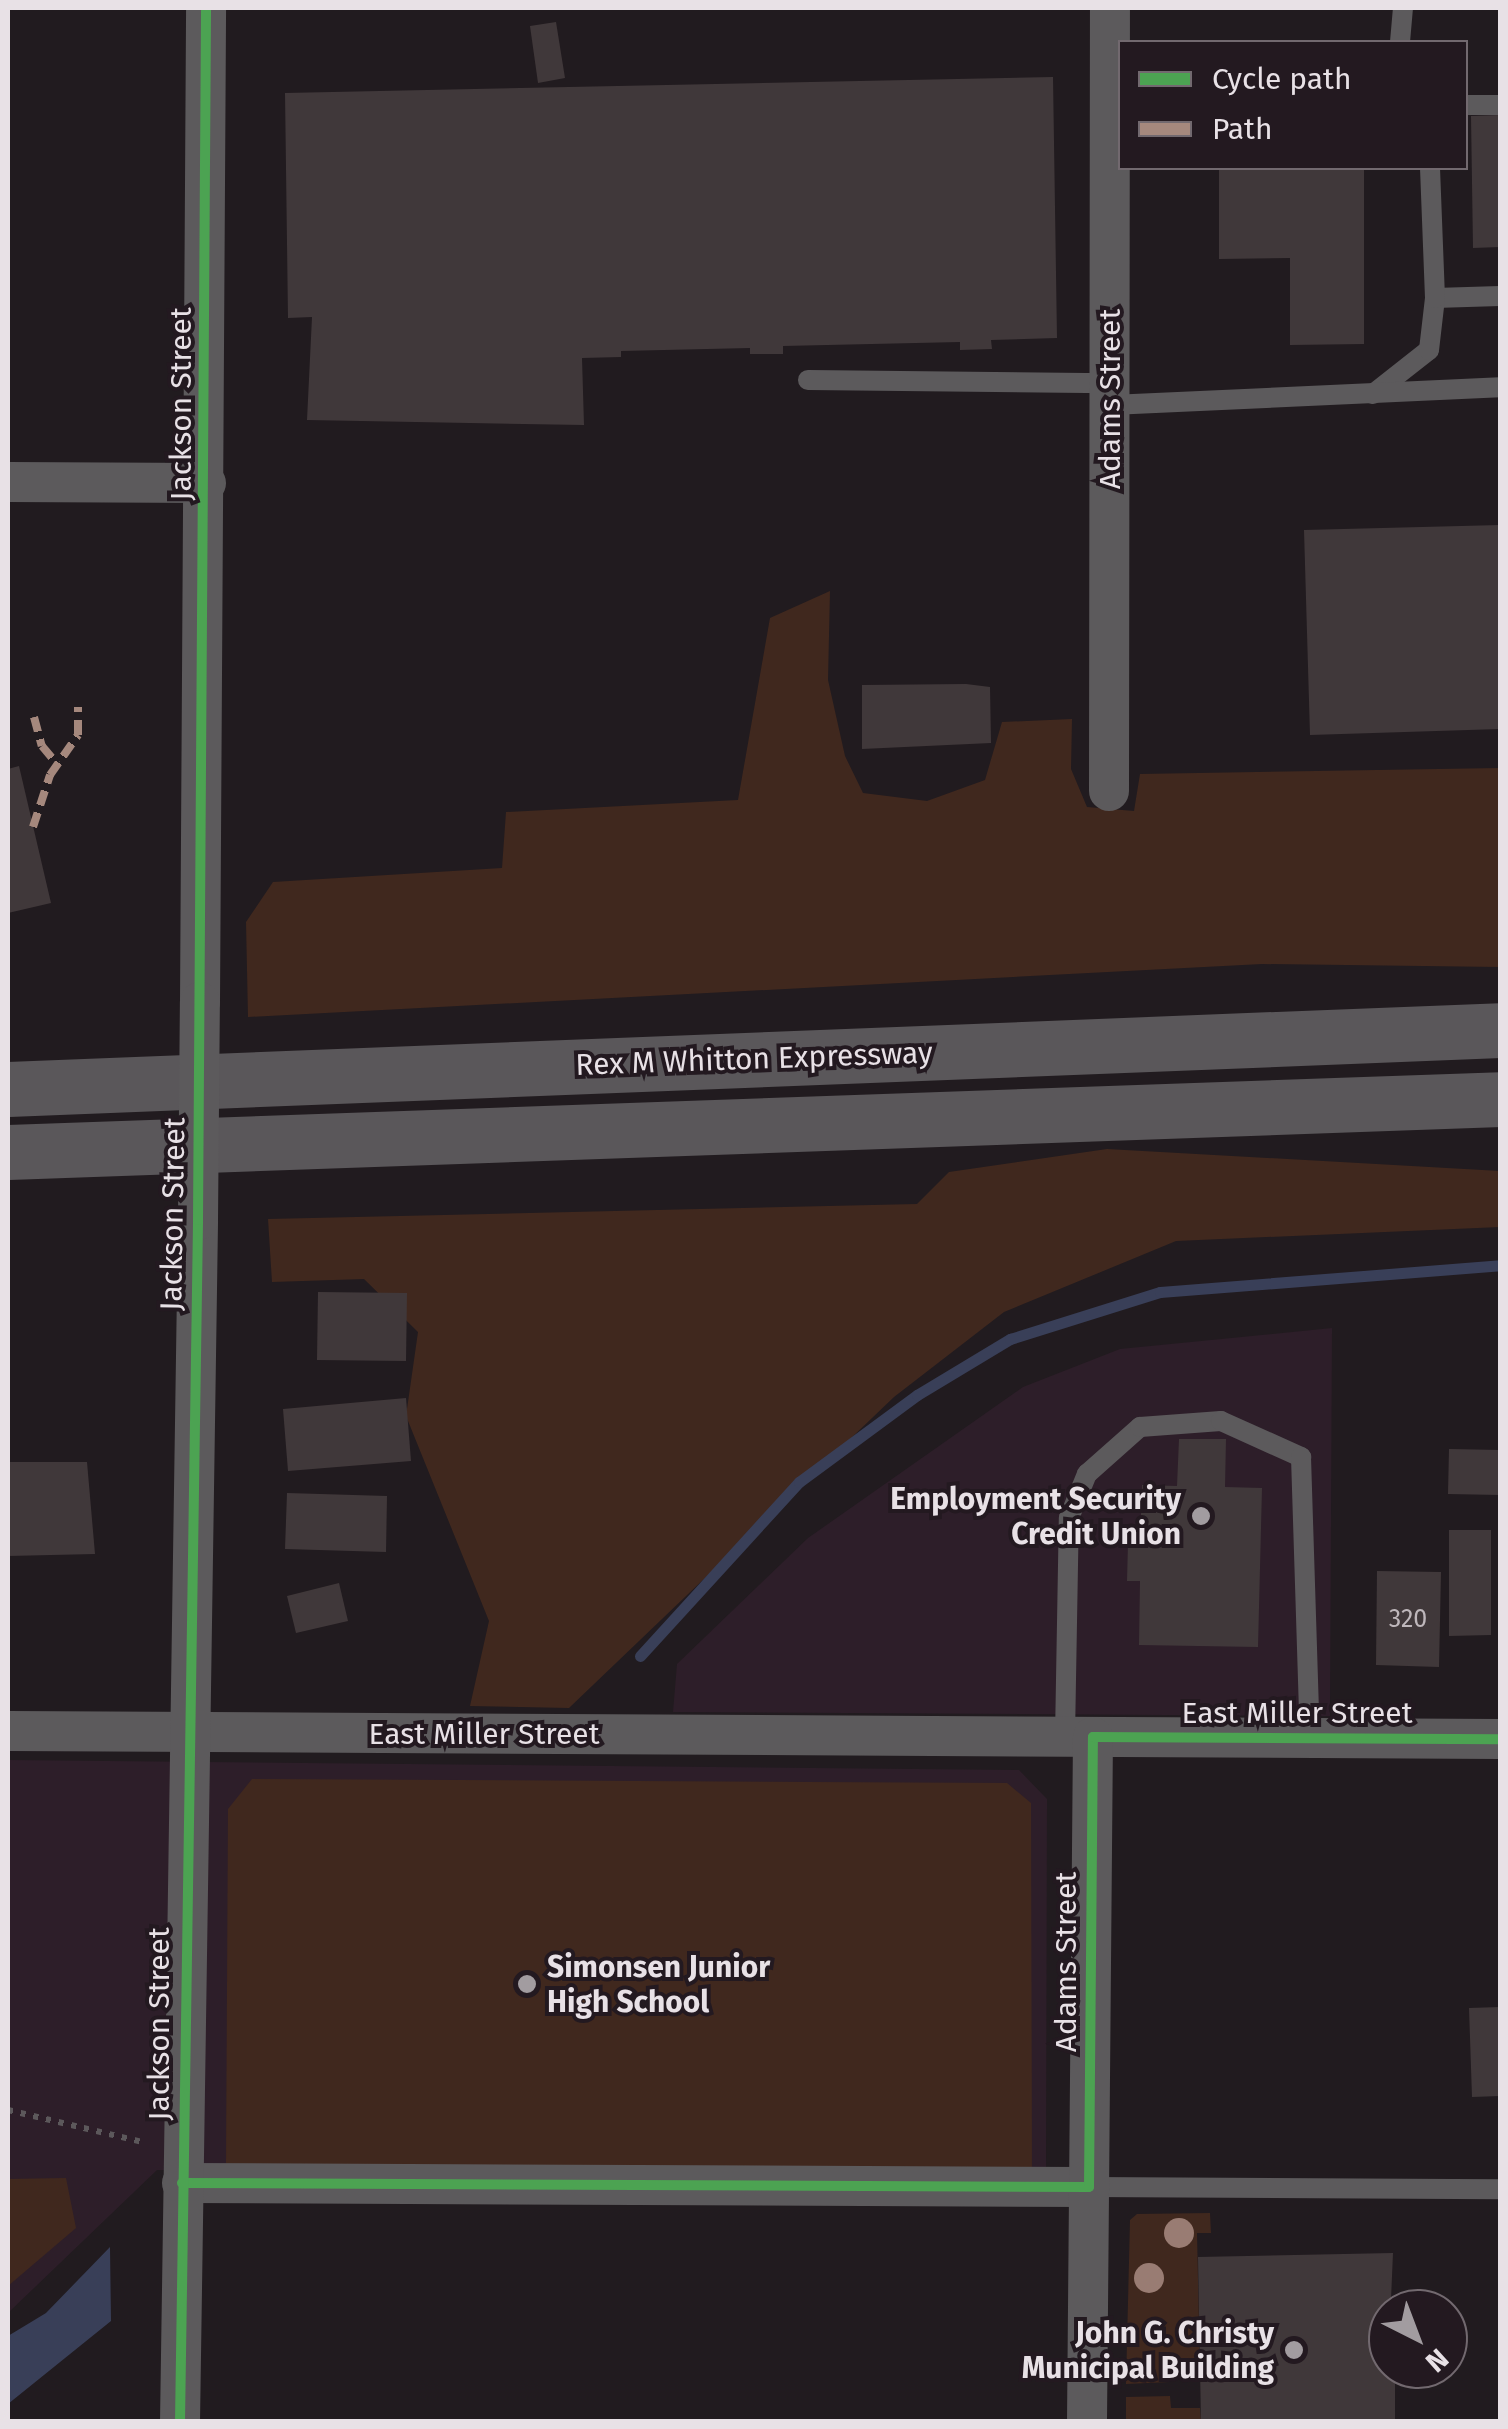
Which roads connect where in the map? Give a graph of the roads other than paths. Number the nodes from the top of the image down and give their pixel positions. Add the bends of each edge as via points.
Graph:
1 (206, 8) edge
2 (1110, 8) edge
3 (1403, 8) edge
4 (1400, 40) edge
5 (1500, 104) edge
6 (1468, 105) edge
7 (1430, 170) edge
8 (1500, 296) edge
9 (1434, 298) junction
10 (808, 380) dead end
11 (1500, 387) edge
12 (1110, 394) junction
13 (1372, 395) junction
14 (8, 482) edge
15 (206, 482) junction
16 (1110, 791) dead end
17 (1500, 1030) edge
18 (8, 1088) edge
19 (1500, 1100) edge
20 (12, 1153) edge
21 (8, 1731) edge
22 (186, 1732) junction
23 (1079, 1737) junction
24 (1310, 1738) junction
25 (1500, 1739) edge
26 (183, 2168) junction
27 (1088, 2187) junction
28 (1500, 2190) edge
29 (180, 2422) edge
30 (1087, 2422) edge

1 - 15 street, Jackson Street
2 - 12 street, Adams Street
3 - 4 lane
5 - 6 lane
7 - 9 lane
8 - 9 lane
9 - 13 lane via 1429,350
10 - 12 lane
11 - 13 lane
12 - 13 lane
12 - 16 street, Adams Street
14 - 15 street
15 - 22 street, Jackson Street, bridge
17 - 18 highway, Rex M Whitton Expressway
19 - 20 highway
21 - 22 street, East Miller Street
22 - 23 street, East Miller Street
22 - 26 street, Jackson Street
23 - 24 street, East Miller Street
23 - 24 lane via 1068,1518 1087,1474 1140,1428 1221,1420 1301,1456
23 - 27 street, Adams Street
24 - 25 street, East Miller Street
26 - 27 street
26 - 29 street, Jackson Street
27 - 28 lane
27 - 30 street, Adams Street

